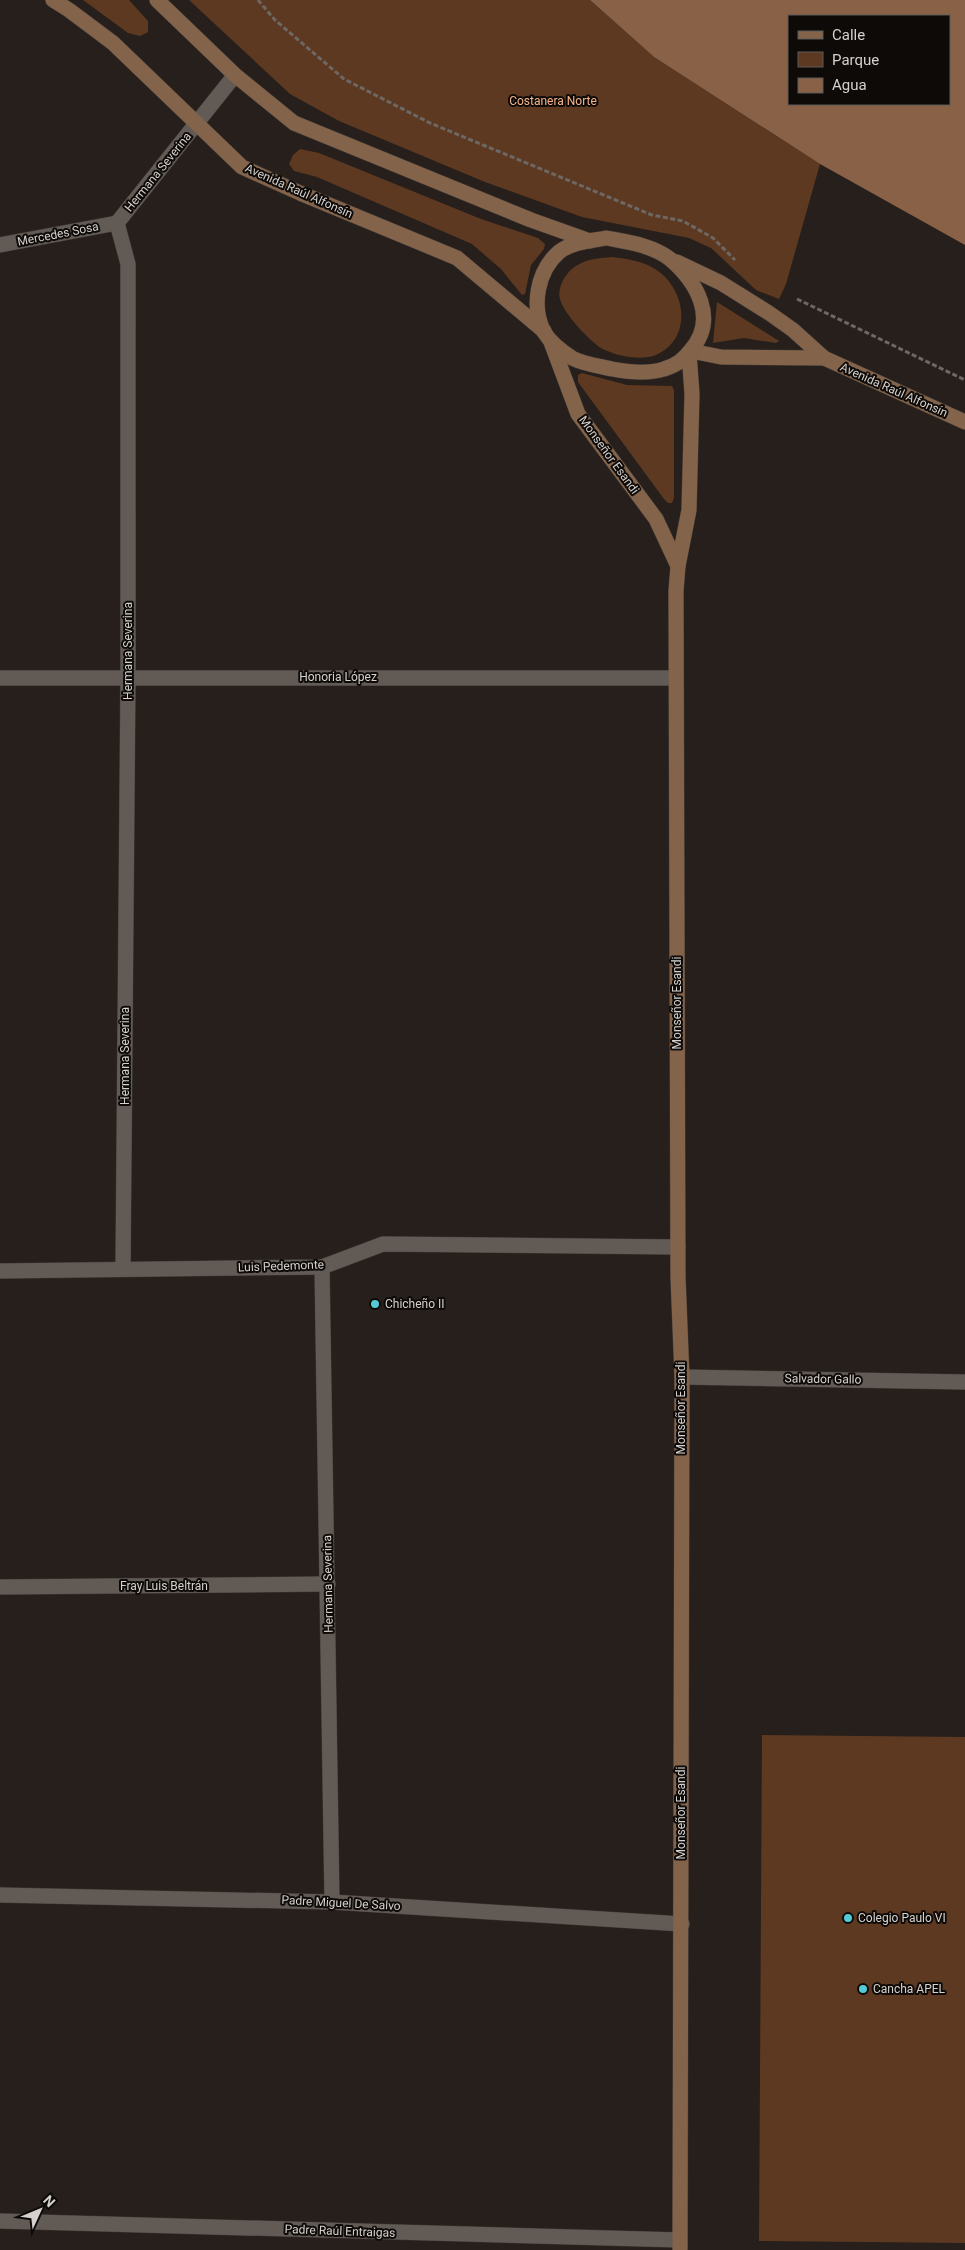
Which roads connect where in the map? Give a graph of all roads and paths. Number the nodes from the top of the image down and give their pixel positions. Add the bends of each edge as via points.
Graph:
1 (53, 0) edge
2 (156, 0) edge
3 (258, 0) edge
4 (235, 75) junction
5 (197, 122) junction
6 (117, 223) junction
7 (590, 241) junction
8 (0, 245) edge
9 (668, 258) junction
10 (736, 261) dead end
11 (788, 295) dead end
12 (547, 336) junction
13 (690, 352) junction
14 (824, 358) junction
15 (965, 380) edge
16 (965, 422) edge
17 (678, 566) junction
18 (128, 677) junction
19 (0, 678) edge
20 (675, 678) junction
21 (678, 1247) junction
22 (322, 1266) junction
23 (123, 1269) junction
24 (0, 1270) edge
25 (682, 1377) junction
26 (965, 1382) edge
27 (328, 1584) junction
28 (0, 1587) edge
29 (0, 1895) edge
30 (332, 1902) junction
31 (682, 1924) junction
32 (0, 2221) edge
33 (680, 2245) edge

1 - 5 main road, Avenida Raúl Alfonsín via 113,43
2 - 4 main road, Avenida Raúl Alfonsín
3 - 10 path via 275,20 344,79 430,123 652,215 683,221 713,238
4 - 5 street, Hermana Severina
4 - 7 main road, Avenida Raúl Alfonsín via 294,122
5 - 6 street, Hermana Severina
5 - 12 main road, Avenida Raúl Alfonsín via 242,167 457,258
6 - 8 street, Mercedes Sosa
6 - 18 street, Hermana Severina via 128,264
7 - 9 main road, Avenida Raúl Alfonsín via 606,238 637,243
7 - 12 main road, Avenida Raúl Alfonsín via 559,252 544,272 537,290
9 - 13 main road, Avenida Raúl Alfonsín via 700,295 704,318 700,341
9 - 14 main road, Avenida Raúl Alfonsín via 720,282 769,313
11 - 15 path
12 - 13 main road, Avenida Raúl Alfonsín via 573,358 626,372 660,370 678,365
12 - 17 main road, Monseñor Esandi via 578,414 656,519
13 - 14 main road, Avenida Raúl Alfonsín via 721,357
13 - 17 main road, Monseñor Esandi via 689,510
14 - 16 main road, Avenida Raúl Alfonsín
17 - 20 main road, Monseñor Esandi
18 - 19 street, Honoria López
18 - 20 street, Honoria López
18 - 23 street, Hermana Severina
20 - 21 main road, Monseñor Esandi
21 - 22 street, Luis Pedemonte via 383,1244
21 - 25 main road, Monseñor Esandi
22 - 23 street, Luis Pedemonte
22 - 27 street, Hermana Severina
23 - 24 street, Luis Pedemonte
25 - 26 street, Salvador Gallo
25 - 31 main road, Monseñor Esandi
27 - 28 street, Fray Luis Beltrán
27 - 30 street, Hermana Severina
29 - 30 street, Padre Miguel De Salvo
30 - 31 street, Padre Miguel De Salvo
31 - 33 main road, Monseñor Esandi
32 - 33 street, Padre Raúl Entraigas

